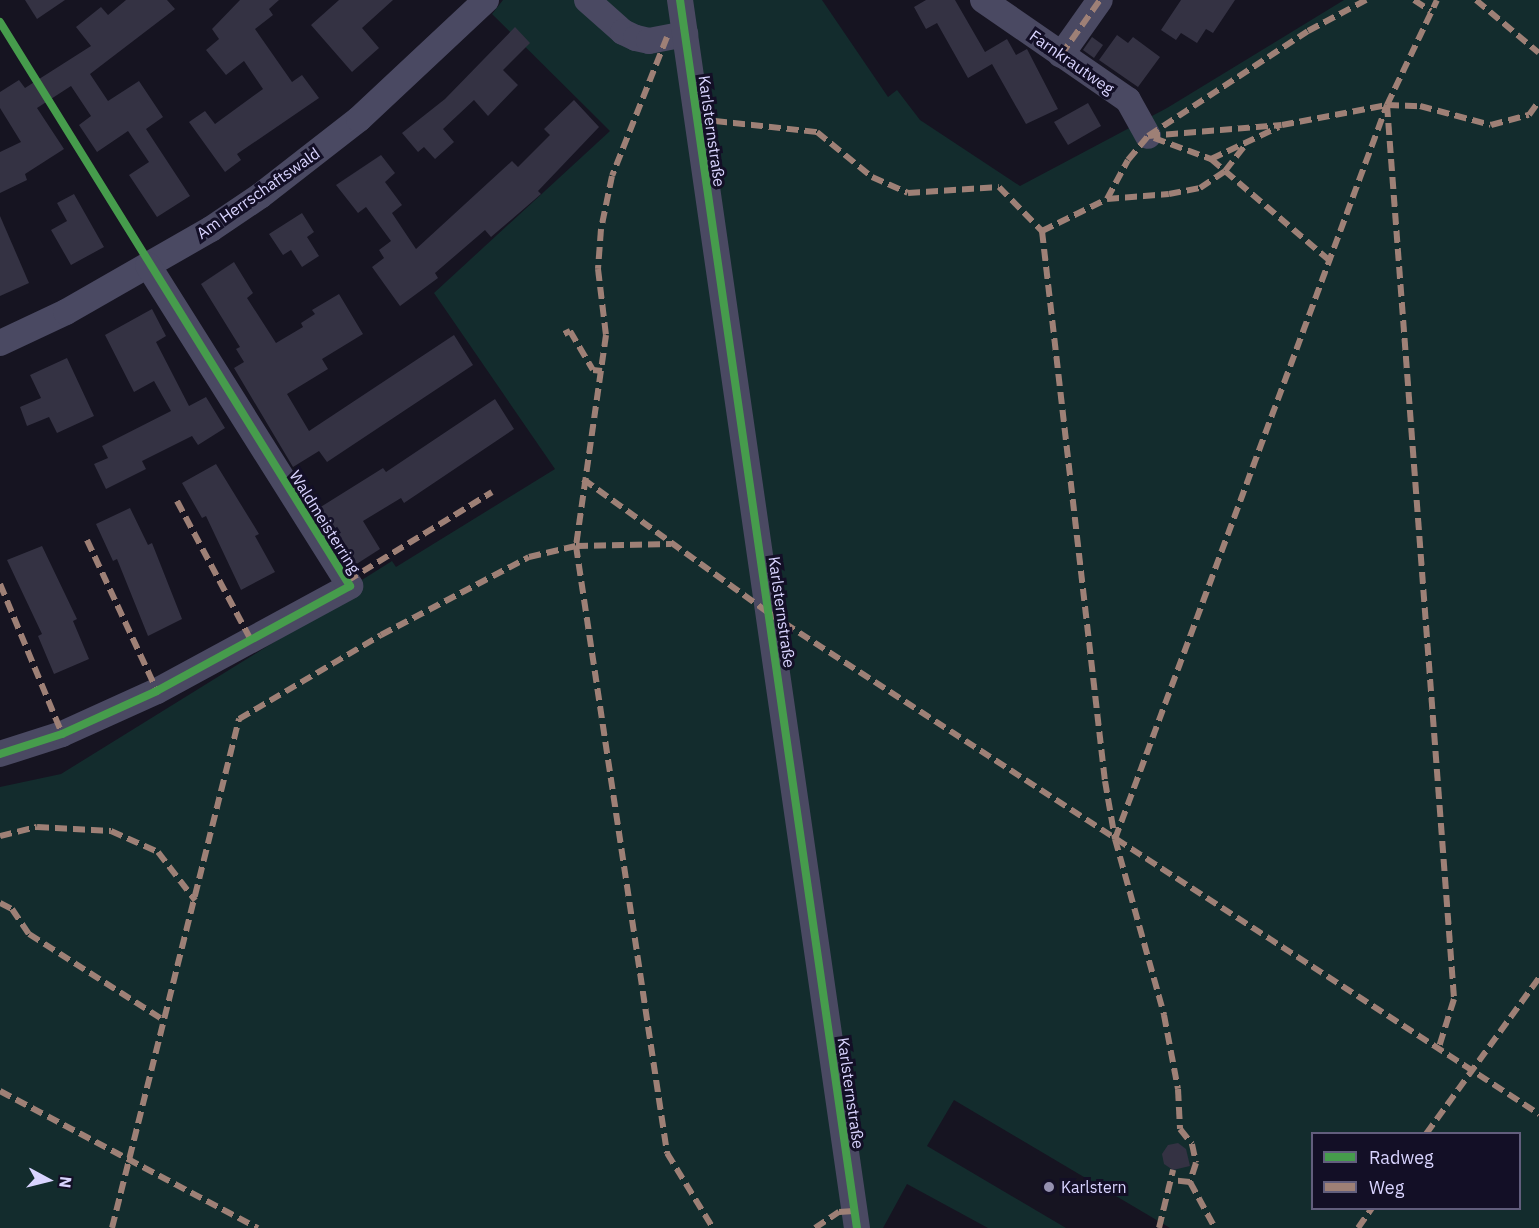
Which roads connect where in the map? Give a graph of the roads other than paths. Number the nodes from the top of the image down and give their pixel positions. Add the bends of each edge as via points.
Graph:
1 (486, 0) edge
2 (587, 0) edge
3 (680, 0) edge
4 (983, 0) edge
5 (1100, 0) edge
6 (685, 34) junction
7 (1061, 55) junction
8 (1148, 136) dead end
9 (148, 265) junction
10 (0, 343) edge
11 (0, 754) edge
12 (857, 1228) edge

1 - 9 street, Am Herrschaftswald via 418,66 316,154 211,229
2 - 6 street via 623,32 636,38 649,41
3 - 6 street, Karlsternstraße
4 - 7 street, Farnkrautweg
5 - 7 street
6 - 12 street, Karlsternstraße
7 - 8 street, Farnkrautweg via 1128,100
9 - 10 street, Am Herrschaftswald via 66,312
9 - 11 street, Waldmeisterring via 350,586 157,691 62,734

